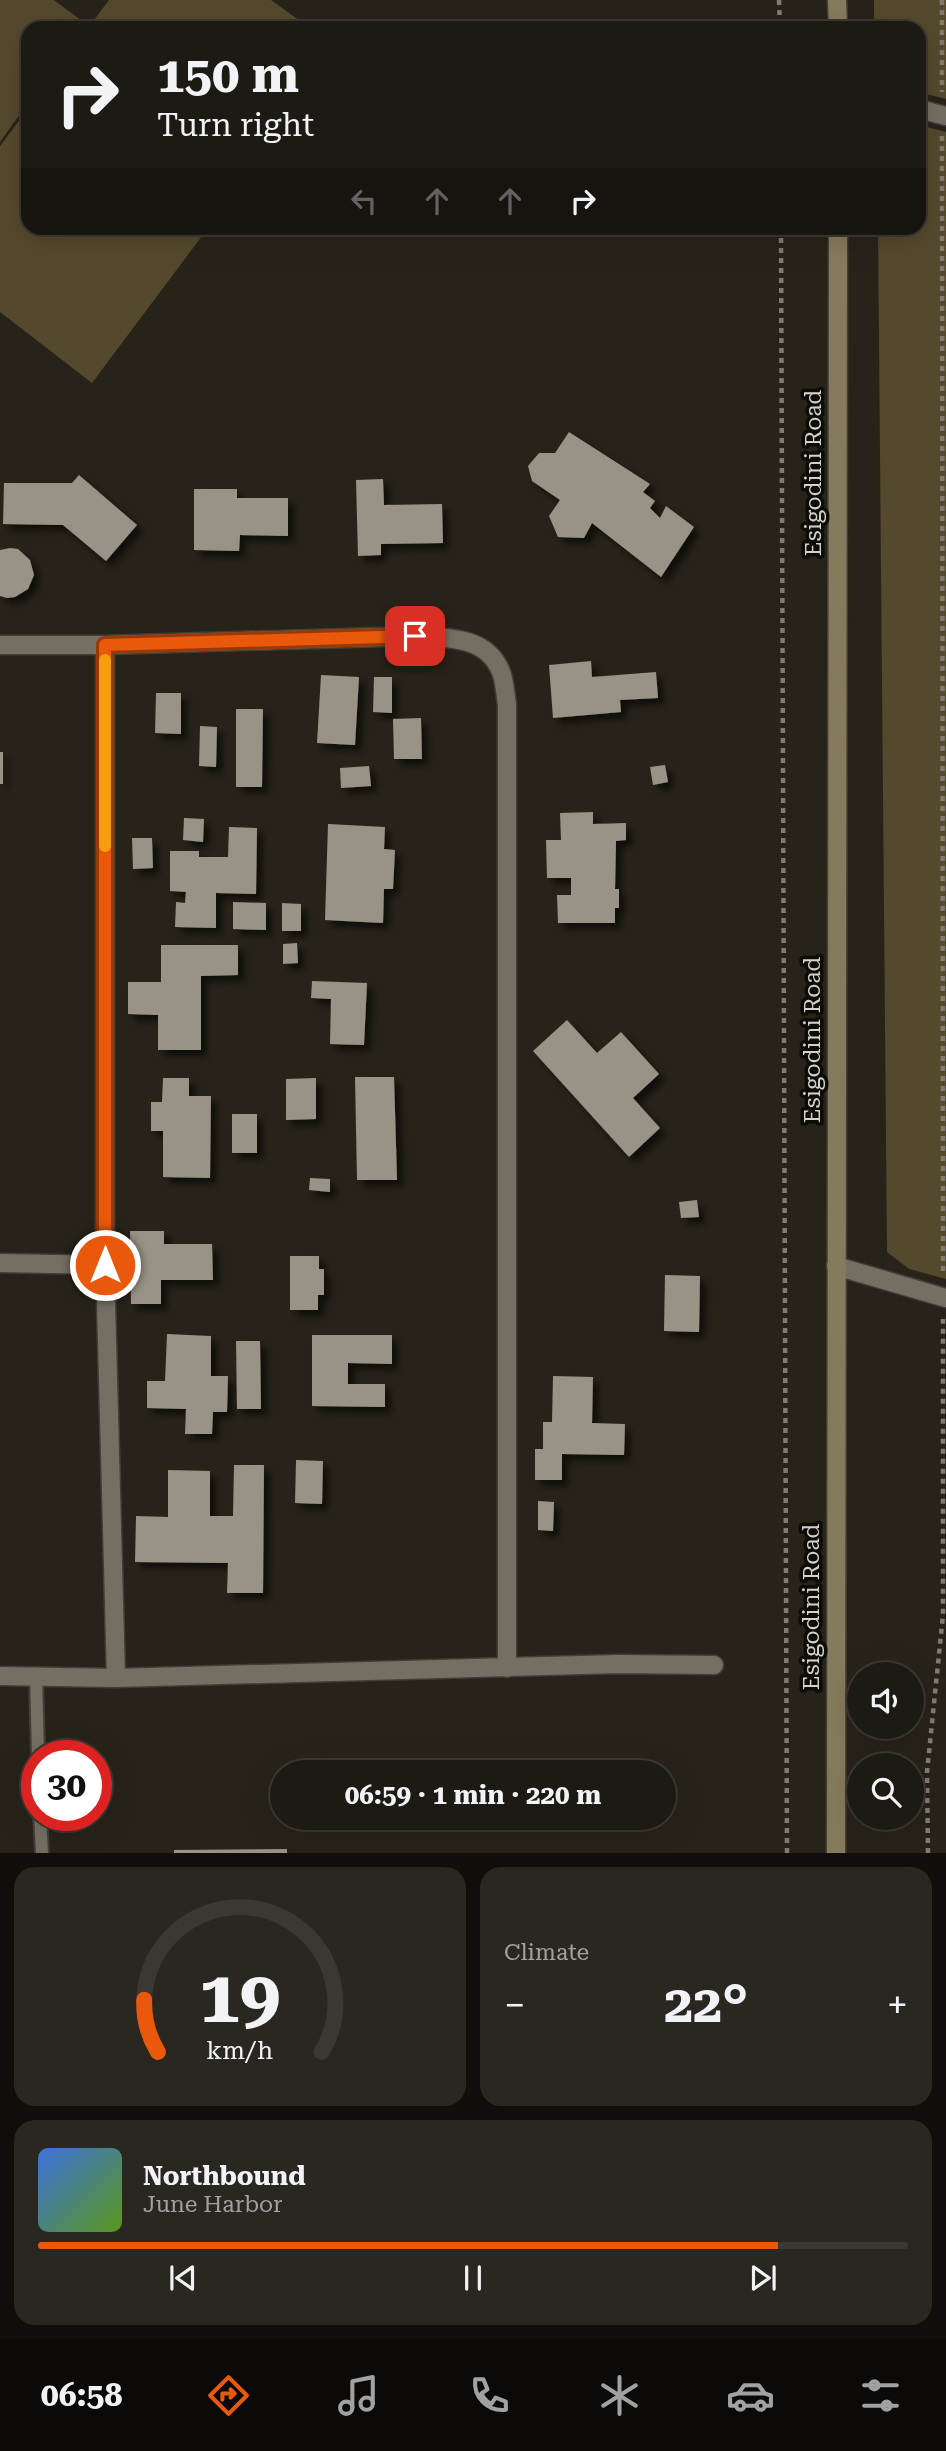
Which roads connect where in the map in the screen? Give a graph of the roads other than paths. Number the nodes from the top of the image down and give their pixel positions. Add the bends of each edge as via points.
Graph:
1 (837, 0) edge
2 (838, 21) edge
3 (926, 111) edge
4 (944, 115) edge
5 (838, 235) edge
6 (0, 645) edge
7 (105, 645) junction
8 (0, 1263) edge
9 (105, 1265) junction
10 (836, 1266) junction
11 (944, 1297) edge
12 (713, 1665) dead end
13 (506, 1668) junction
14 (0, 1676) edge
15 (36, 1676) junction
16 (116, 1678) junction
17 (38, 1740) edge
18 (40, 1831) edge
19 (41, 1853) edge
20 (836, 1853) edge

1 - 2 main road
3 - 4 street
5 - 10 main road, Esigodini Road
6 - 7 street
7 - 9 street
7 - 13 street via 459,638 484,649 502,673 508,704
8 - 9 street
9 - 16 street
10 - 11 street
10 - 20 main road, Esigodini Road
12 - 13 street
13 - 16 street
14 - 15 street
15 - 16 street
15 - 17 lane
18 - 19 lane

